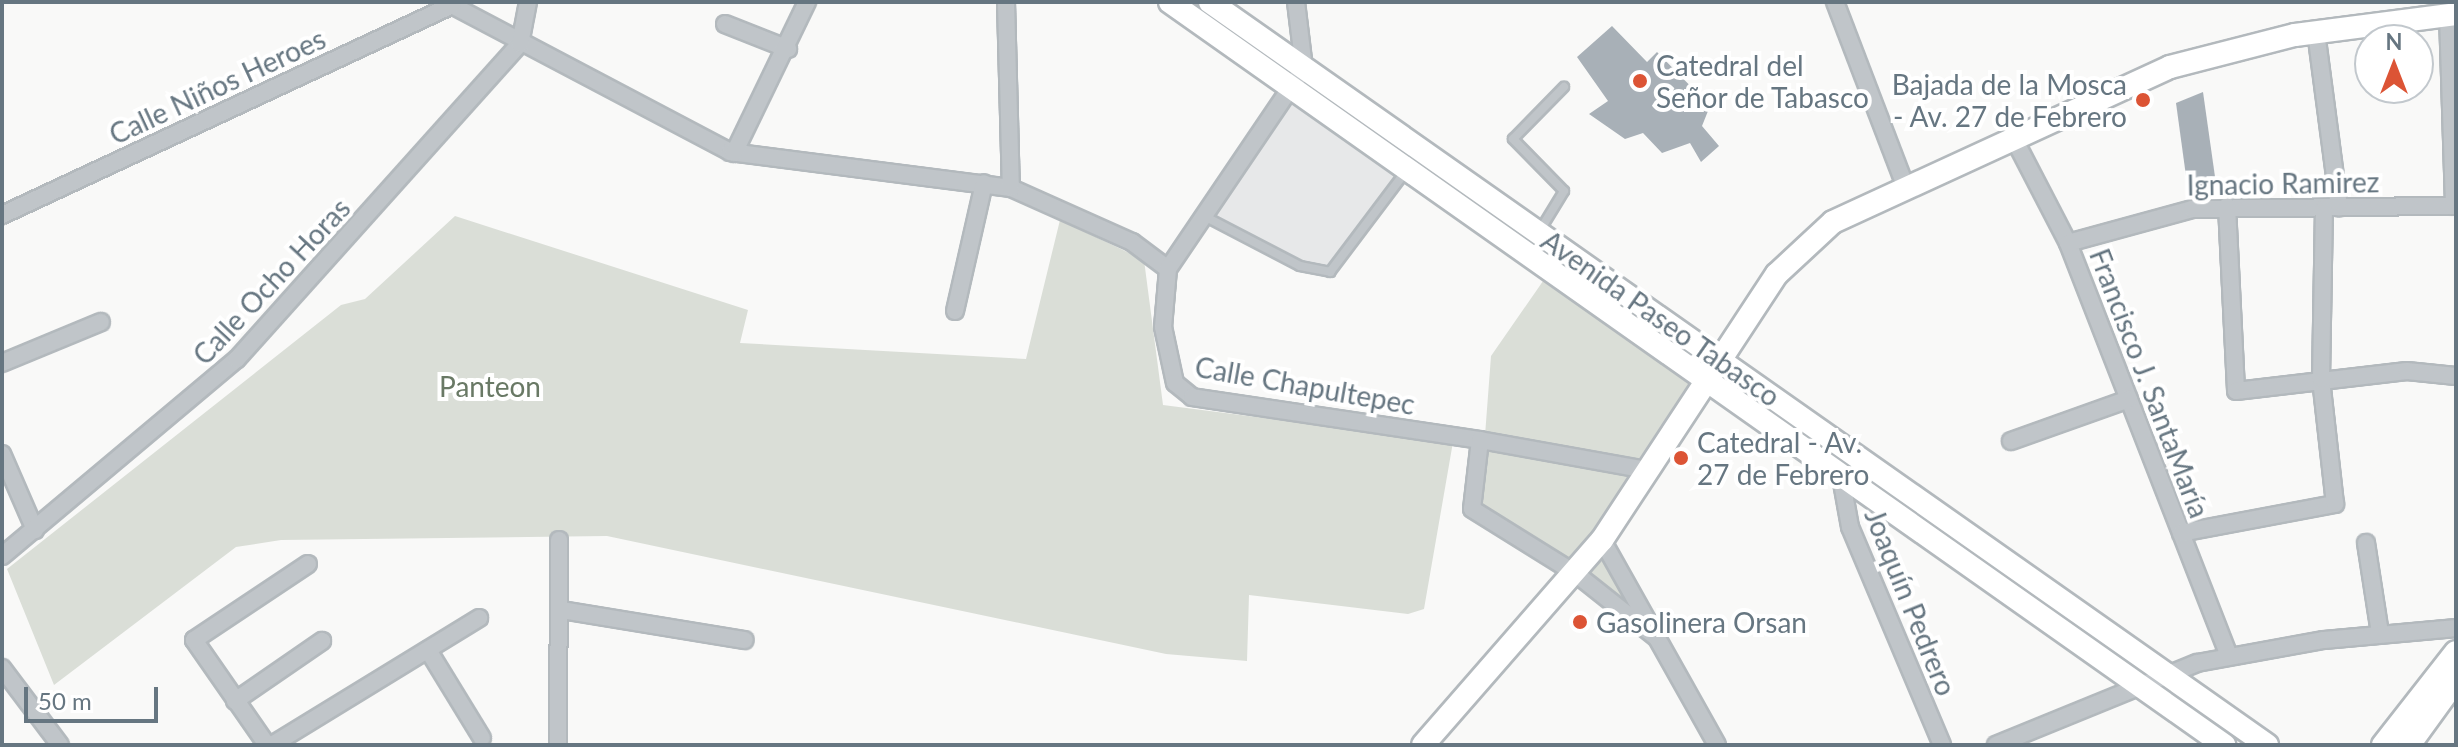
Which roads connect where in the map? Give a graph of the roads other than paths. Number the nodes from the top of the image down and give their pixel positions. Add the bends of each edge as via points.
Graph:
1 (528, 2) edge
2 (1006, 2) edge
3 (1170, 2) edge
4 (1296, 2) edge
5 (1835, 2) edge
6 (804, 3) edge
7 (1214, 3) edge
8 (450, 4) edge
9 (2452, 14) edge
10 (725, 24) dead end
11 (2316, 32) junction
12 (520, 44) junction
13 (788, 49) junction
14 (1299, 77) junction
15 (1564, 87) dead end
16 (2012, 135) junction
17 (734, 153) junction
18 (1408, 169) junction
19 (984, 183) junction
20 (1904, 183) junction
21 (1011, 188) junction
22 (2227, 206) junction
23 (2455, 206) edge
24 (2331, 208) junction
25 (2, 215) edge
26 (1204, 216) junction
27 (1539, 232) junction
28 (2068, 243) junction
29 (1168, 269) junction
30 (955, 311) dead end
31 (101, 322) dead end
32 (1718, 358) junction
33 (2, 363) edge
34 (2456, 376) edge
35 (2321, 379) junction
36 (1703, 381) junction
37 (2129, 399) junction
38 (1480, 440) junction
39 (2011, 441) dead end
40 (2, 454) edge
41 (1647, 470) junction
42 (1841, 477) junction
43 (35, 530) junction
44 (2181, 533) junction
45 (559, 540) dead end
46 (1602, 540) junction
47 (2366, 543) dead end
48 (2, 556) edge
49 (308, 564) dead end
50 (1575, 573) junction
51 (561, 610) junction
52 (479, 618) dead end
53 (2456, 628) edge
54 (2380, 633) junction
55 (1657, 638) junction
56 (745, 640) dead end
57 (322, 641) dead end
58 (428, 650) junction
59 (2456, 652) edge
60 (2229, 655) junction
61 (2, 668) edge
62 (2165, 674) junction
63 (2456, 680) edge
64 (2136, 688) junction
65 (235, 701) junction
66 (482, 738) dead end
67 (60, 745) edge
68 (270, 745) edge
69 (558, 745) edge
70 (1423, 745) edge
71 (1717, 745) edge
72 (1942, 745) edge
73 (1996, 745) edge
74 (2224, 745) edge
75 (2267, 745) edge
76 (2383, 745) edge
77 (2409, 745) edge

1 - 12 street
2 - 21 street
3 - 14 main road, Avenida Paseo Tabasco
4 - 14 street
5 - 20 street
6 - 13 street
7 - 14 main road, Avenida Paseo Tabasco
8 - 12 street
8 - 25 street, Calle Niños Heroes
9 - 11 main road
9 - 23 street
10 - 13 street
11 - 16 main road via 2170,67
11 - 24 street
12 - 17 street
12 - 43 street, Calle Ocho Horas via 237,359
13 - 17 street
14 - 18 main road, Avenida Paseo Tabasco
14 - 26 street, Calle Chapultepec
14 - 27 main road, Avenida Paseo Tabasco
15 - 27 lane via 1513,139 1564,191
16 - 20 main road
16 - 28 street, Francisco J. SantaMaría
17 - 19 street
18 - 26 lane via 1330,272 1300,266
18 - 36 main road, Avenida Paseo Tabasco
19 - 21 street
19 - 30 street
20 - 32 main road via 1802,245
21 - 29 street via 1132,242
22 - 24 street, Ignacio Ramirez
22 - 28 street, Ignacio Ramirez via 2173,211
22 - 35 street via 2227,316 2236,391
23 - 24 street, Ignacio Ramirez
24 - 35 street
26 - 29 street, Calle Chapultepec
27 - 32 main road, Avenida Paseo Tabasco
28 - 37 street, Francisco J. SantaMaría
29 - 38 street, Calle Chapultepec via 1163,327 1180,393
31 - 33 street
32 - 36 main road
32 - 62 main road, Avenida Paseo Tabasco
34 - 35 street
35 - 44 street via 2335,504
36 - 41 main road
36 - 42 main road, Avenida Paseo Tabasco
37 - 39 street
37 - 44 street, Francisco J. SantaMaría
38 - 41 street, Calle Chapultepec
38 - 50 street via 1472,509
40 - 43 street
41 - 46 main road
42 - 64 main road, Avenida Paseo Tabasco
42 - 72 street, Joaquín Pedrero via 1850,527
43 - 48 street, Calle Ocho Horas
44 - 60 street, Francisco J. SantaMaría
45 - 51 street
46 - 50 main road
46 - 55 street
47 - 54 street
49 - 65 street via 194,640
50 - 55 street
50 - 70 main road
51 - 56 street
51 - 69 street
52 - 58 street
53 - 54 street
54 - 60 street
55 - 71 street
57 - 65 street
58 - 66 street
58 - 68 street
59 - 76 main road
60 - 62 street
61 - 67 street
62 - 64 street
62 - 75 main road, Avenida Paseo Tabasco
63 - 77 main road
64 - 73 street
64 - 74 main road, Avenida Paseo Tabasco
65 - 68 street

